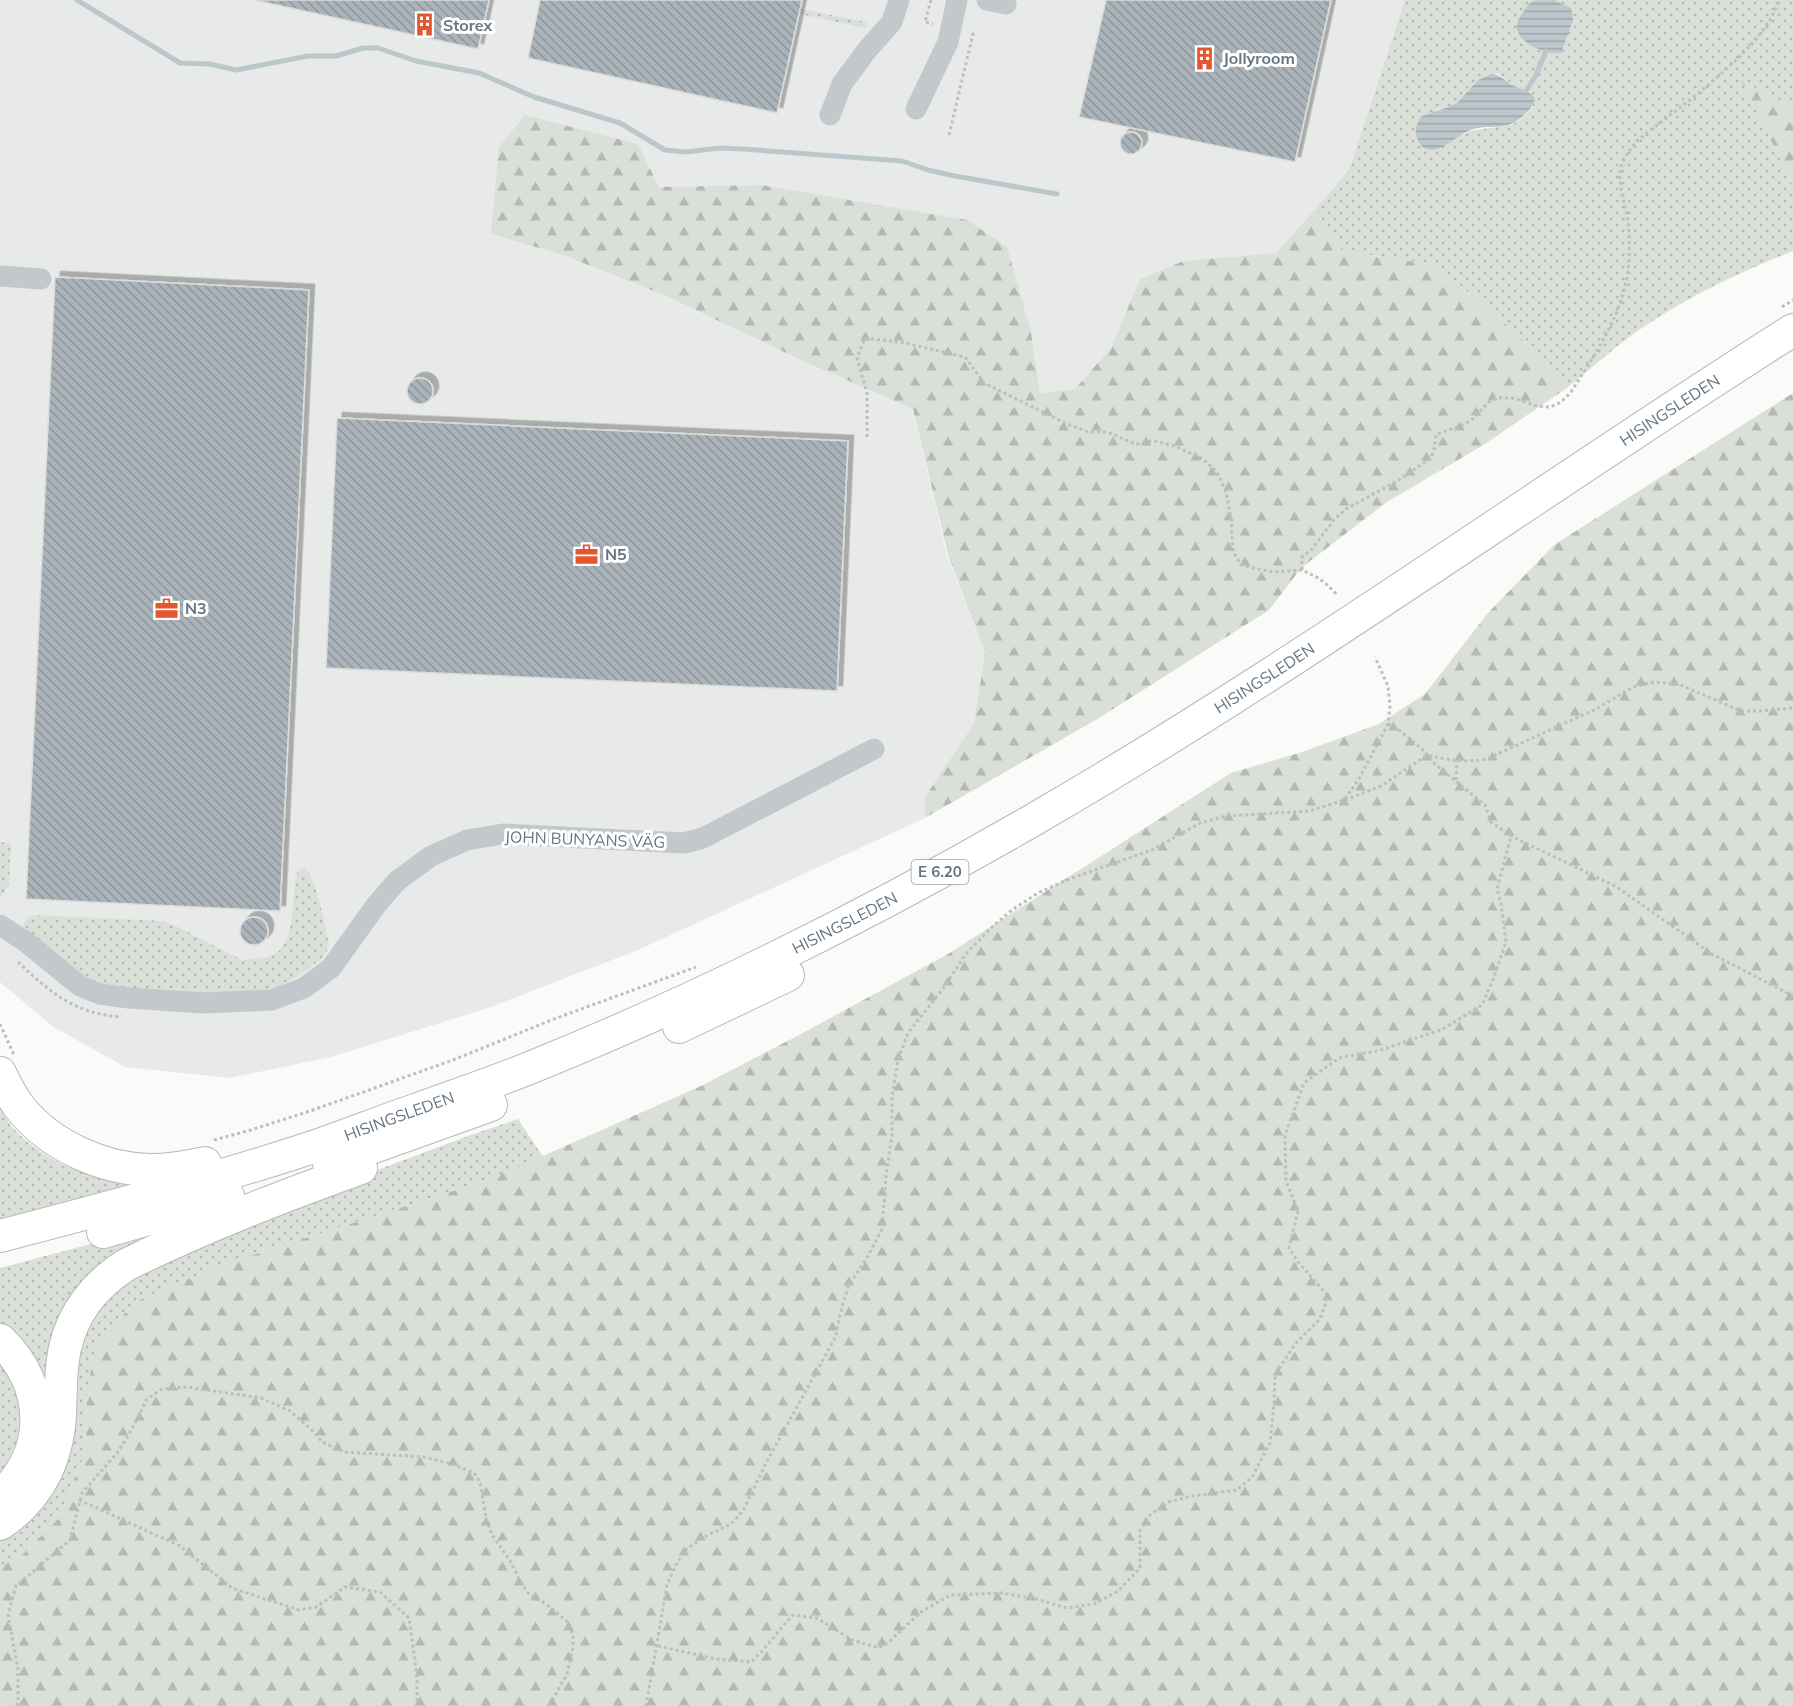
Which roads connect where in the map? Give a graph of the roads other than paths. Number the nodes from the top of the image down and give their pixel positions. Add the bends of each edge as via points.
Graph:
1 (899, 0) edge
2 (957, 0) edge
3 (916, 109) dead end
4 (830, 115) dead end
5 (0, 276) edge
6 (41, 279) dead end
7 (1783, 321) edge
8 (1793, 355) edge
9 (874, 749) dead end
10 (0, 925) edge
11 (8, 1067) edge
12 (470, 1113) junction
13 (317, 1145) junction
14 (0, 1236) edge
15 (0, 1258) edge
16 (0, 1340) edge
17 (0, 1496) edge
18 (0, 1524) edge

1 - 4 lane via 892,22 842,84
2 - 3 lane via 948,42
5 - 6 lane
7 - 13 highway, HISINGSLEDEN / E 6.20 via 1631,435 1399,590 1222,706 1031,821 800,945 640,1020 515,1074
8 - 12 highway, HISINGSLEDEN / E 6.20 via 1291,686 1000,863 735,1001 545,1085
9 - 10 lane, JOHN BUNYANS VÄG via 703,838 684,843 503,834 467,840 431,856 397,880 331,968 304,988 272,1000 203,1003 100,994 80,986
11 - 13 highway via 15,1102 47,1135 80,1153 124,1167 171,1169 223,1159 299,1136
12 - 15 highway, HISINGSLEDEN / E 6.20 via 256,1188
12 - 18 highway via 460,1132 227,1218 153,1251 110,1276 84,1304 67,1341 58,1433 48,1470 27,1501
13 - 14 highway, HISINGSLEDEN / E 6.20
16 - 17 highway via 26,1374 37,1421 27,1463

